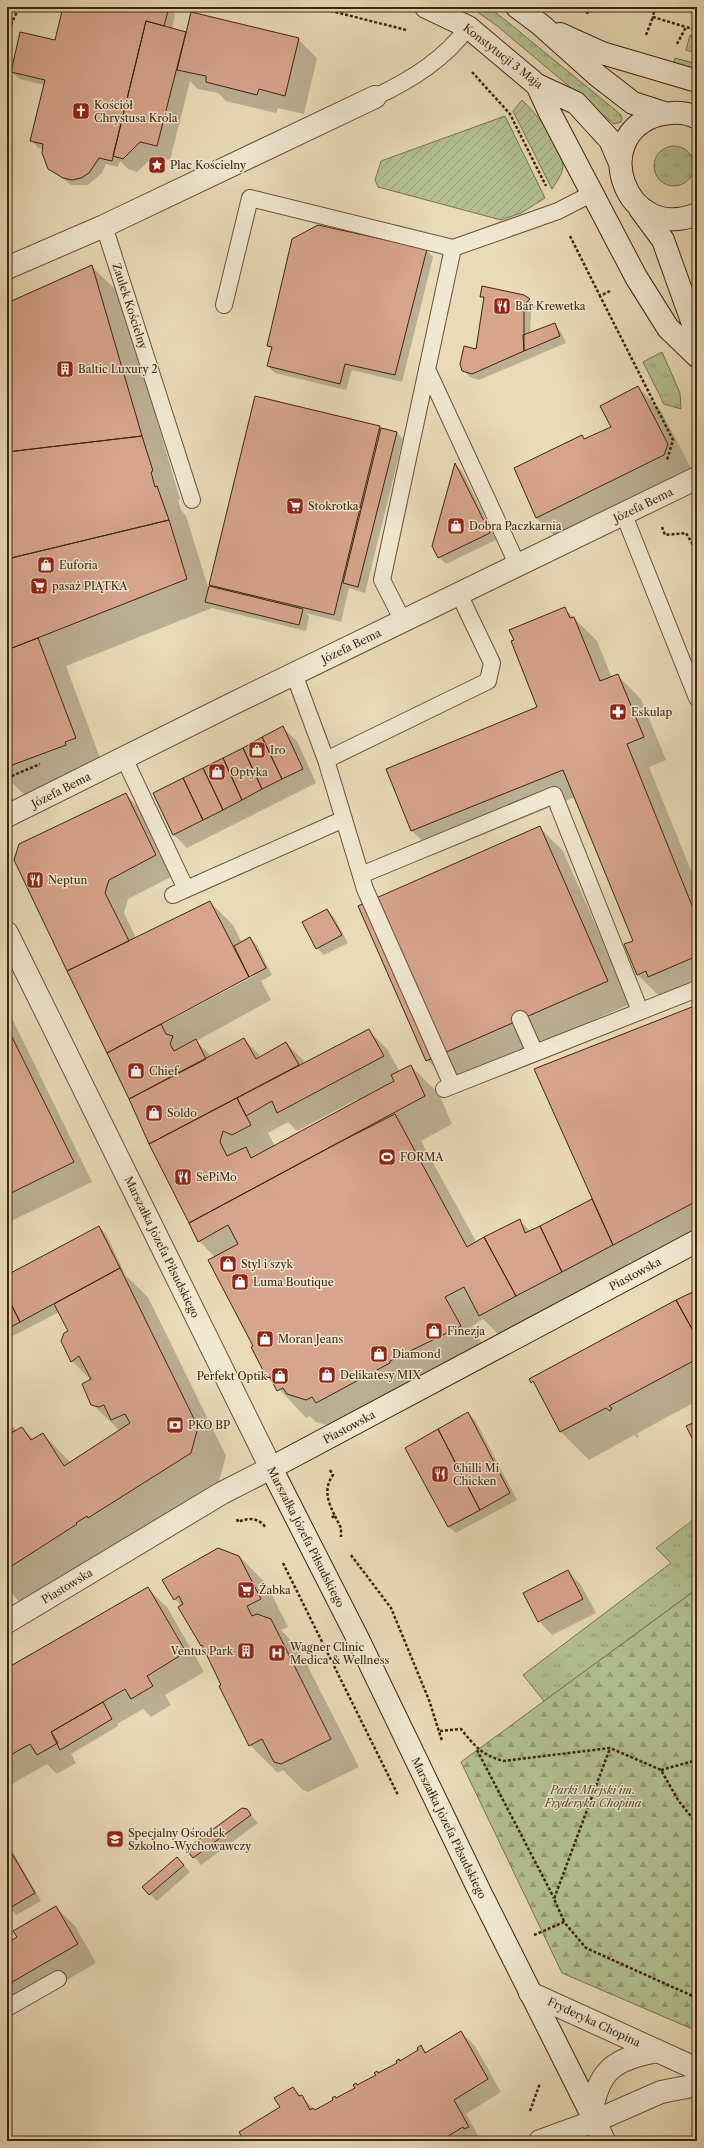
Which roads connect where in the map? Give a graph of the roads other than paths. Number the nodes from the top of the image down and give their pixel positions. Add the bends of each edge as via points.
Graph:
1 (426, 7) edge
2 (517, 7) edge
3 (541, 25) junction
4 (468, 27) junction
5 (697, 81) edge
6 (538, 84) junction
7 (375, 97) joint
8 (664, 113) junction
9 (696, 117) edge
10 (620, 163) junction
11 (593, 193) junction
12 (640, 208) junction
13 (697, 214) edge
14 (104, 226) junction
15 (453, 248) junction
16 (7, 268) edge
17 (224, 305) dead end
18 (697, 335) edge
19 (697, 356) edge
20 (427, 369) junction
21 (697, 478) edge
22 (192, 500) dead end
23 (624, 515) junction
24 (518, 566) junction
25 (459, 594) junction
26 (402, 622) junction
27 (294, 674) junction
28 (697, 698) edge
29 (124, 758) junction
30 (326, 760) junction
31 (7, 816) edge
32 (344, 819) junction
33 (361, 875) junction
34 (7, 933) edge
35 (697, 989) edge
36 (640, 1011) junction
37 (520, 1019) dead end
38 (534, 1053) junction
39 (697, 1241) edge
40 (271, 1468) junction
41 (7, 1622) edge
42 (58, 1979) dead end
43 (530, 1993) junction
44 (7, 2008) edge
45 (658, 2051) junction
46 (697, 2069) edge
47 (697, 2085) edge
48 (593, 2118) junction
49 (540, 2141) edge
50 (604, 2141) edge

1 - 4 street, Konstytucji 3 Maja
2 - 3 street
3 - 5 street via 602,52
3 - 8 street via 598,76 633,103
4 - 6 street, Konstytucji 3 Maja
4 - 7 lane via 451,48 407,82
6 - 10 street, Konstytucji 3 Maja via 576,103 610,140
6 - 11 street via 548,111
7 - 14 street
8 - 9 street
8 - 10 street via 650,118 629,136
10 - 12 street via 622,180 628,195
11 - 15 lane via 558,211
11 - 19 street via 636,277 668,328
12 - 13 street via 663,219 676,220
12 - 18 street via 663,240
14 - 16 street
14 - 22 lane, Zaułek Kościelny
15 - 17 lane via 250,198
15 - 20 lane
20 - 24 lane
20 - 26 lane via 382,580
21 - 23 street, Józefa Bema
23 - 24 street, Józefa Bema
23 - 28 lane
24 - 25 street, Józefa Bema
25 - 26 street, Józefa Bema
25 - 30 lane via 492,663 488,681
26 - 27 street, Józefa Bema
27 - 29 street, Józefa Bema
27 - 30 lane
29 - 31 street, Józefa Bema
29 - 32 lane via 180,892
30 - 32 lane
32 - 33 lane
33 - 36 lane via 554,795
33 - 38 lane via 447,1087
34 - 40 street, Marszałka Józefa Piłsudskiego
35 - 36 lane
36 - 38 lane
37 - 38 lane
39 - 40 street, Piastowska
40 - 41 street, Piastowska via 222,1493
40 - 43 street, Marszałka Józefa Piłsudskiego via 358,1639
42 - 44 lane
43 - 45 street, Fryderyka Chopina
43 - 48 street, Marszałka Józefa Piłsudskiego
45 - 46 street, Fryderyka Chopina
45 - 48 street, Fryderyka Chopina via 625,2058 605,2074 595,2091
47 - 48 street via 661,2092
48 - 49 street
48 - 50 street, Marszałka Józefa Piłsudskiego

